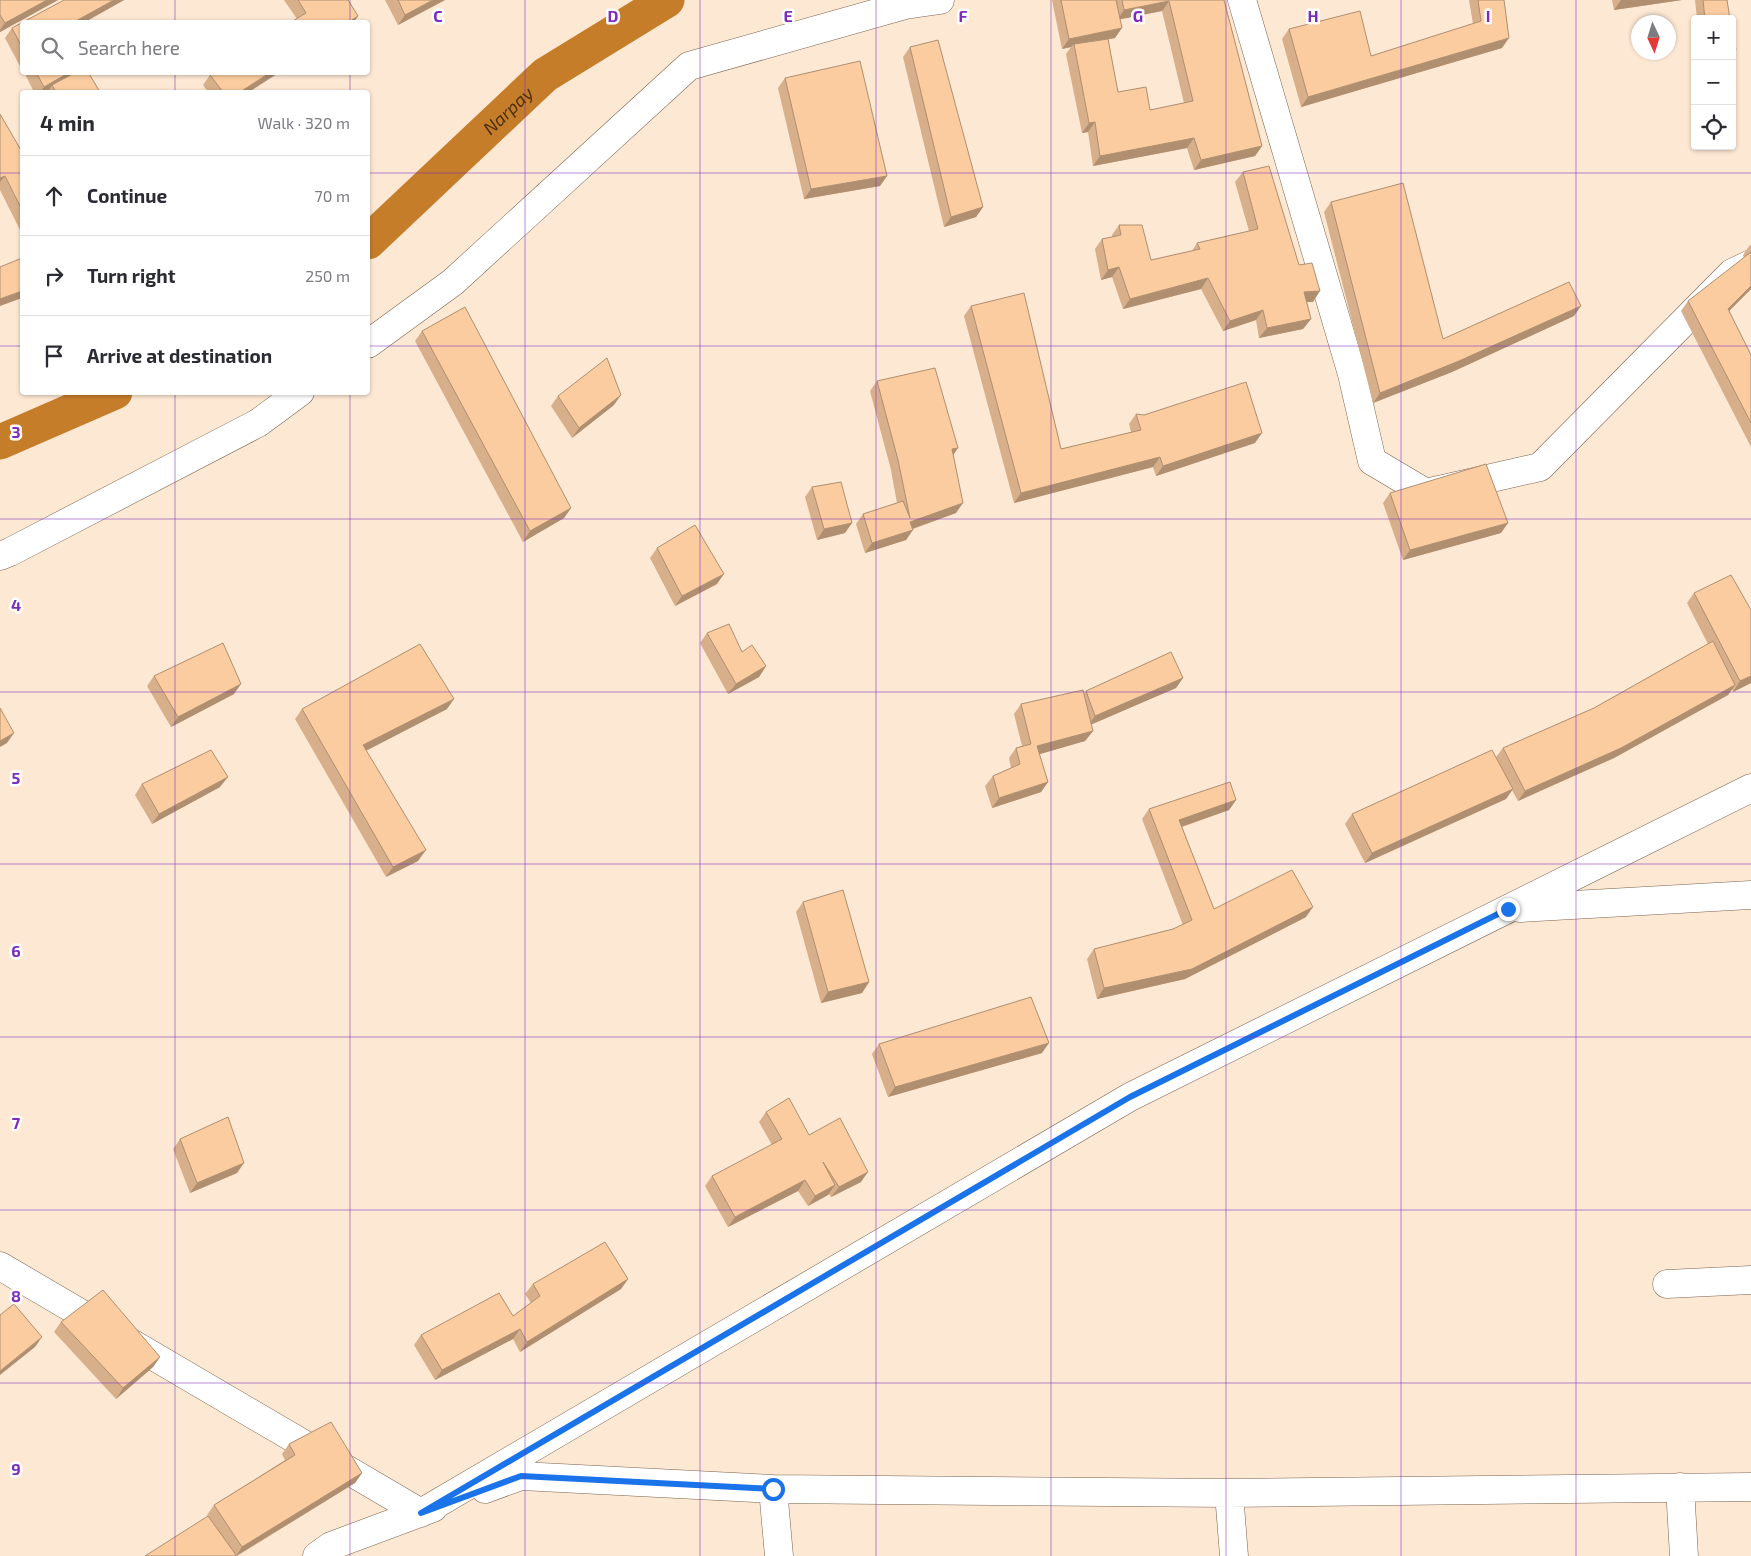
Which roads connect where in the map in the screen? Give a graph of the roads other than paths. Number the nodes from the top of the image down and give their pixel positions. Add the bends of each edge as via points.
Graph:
1 (940, 0) edge
2 (1242, 0) edge
3 (1751, 264) edge
4 (370, 343) edge
5 (296, 395) edge
6 (0, 556) edge
7 (1751, 788) edge
8 (1751, 895) edge
9 (1508, 909) junction
10 (0, 1266) edge
11 (1751, 1280) edge
12 (1667, 1284) dead end
13 (1680, 1487) junction
14 (1751, 1487) edge
15 (773, 1489) junction
16 (1230, 1493) junction
17 (421, 1513) junction
18 (317, 1556) edge
19 (779, 1556) edge
20 (1234, 1556) edge
21 (1684, 1556) edge

1 - 4 street via 905,5 689,66 453,282
2 - 3 street via 1352,374 1372,461 1426,493 1540,467 1732,273
5 - 6 street via 258,423
7 - 9 street
8 - 9 street
9 - 17 street via 1130,1097
10 - 17 street
11 - 12 street
13 - 14 street
13 - 16 street
13 - 21 street
15 - 16 street
15 - 17 street via 521,1476
15 - 19 street
16 - 20 street
17 - 18 street via 331,1546

